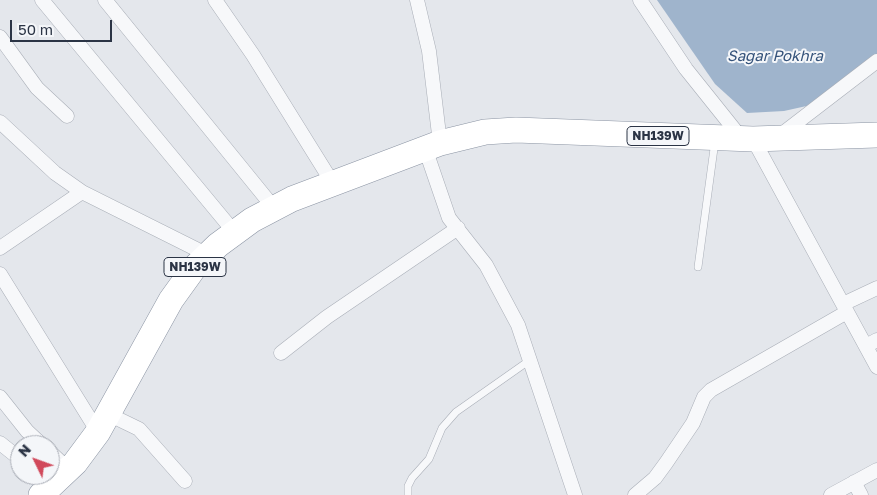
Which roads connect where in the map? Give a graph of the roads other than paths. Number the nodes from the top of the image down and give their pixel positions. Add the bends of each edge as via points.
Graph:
1 (42, 0) edge
2 (105, 0) edge
3 (215, 0) edge
4 (417, 0) edge
5 (640, 0) edge
6 (0, 37) edge
7 (877, 61) edge
8 (67, 116) dead end
9 (0, 122) edge
10 (877, 135) edge
11 (715, 138) junction
12 (757, 139) junction
13 (432, 145) junction
14 (332, 182) junction
15 (82, 192) junction
16 (274, 208) junction
17 (458, 228) junction
18 (235, 232) junction
19 (0, 248) edge
20 (208, 255) junction
21 (698, 267) dead end
22 (0, 274) edge
23 (877, 288) edge
24 (845, 308) junction
25 (871, 343) edge
26 (281, 353) dead end
27 (530, 360) junction
28 (877, 367) edge
29 (0, 397) edge
30 (103, 423) junction
31 (31, 435) edge
32 (0, 443) edge
33 (10, 451) edge
34 (60, 461) edge
35 (68, 469) junction
36 (877, 470) edge
37 (185, 481) dead end
38 (854, 482) junction
39 (43, 486) edge
40 (408, 495) edge
41 (576, 495) edge
42 (635, 495) edge
43 (831, 495) edge
44 (862, 495) edge

1 - 18 street
2 - 16 street
3 - 14 street via 254,55
4 - 13 street via 429,51
5 - 12 street via 686,69
6 - 8 street via 37,88
7 - 12 street
9 - 15 street via 55,173
10 - 12 highway, NH139W
11 - 12 highway, NH139W
11 - 13 highway, NH139W via 516,130 484,132
11 - 21 lane
12 - 24 street
13 - 14 highway, NH139W
13 - 17 street via 444,208
14 - 16 highway, NH139W
15 - 19 street
15 - 20 street
16 - 18 highway, NH139W
17 - 26 street via 327,317
17 - 27 street via 496,282 518,325
18 - 20 highway, NH139W
20 - 30 highway, NH139W via 194,268 171,300
22 - 30 street
23 - 24 street
24 - 25 street
24 - 42 street via 711,390 666,463 644,490
25 - 28 street
27 - 40 lane via 456,412 442,428 428,459 412,478
27 - 41 street
29 - 31 street
30 - 35 highway, NH139W
30 - 37 street via 139,429
32 - 33 street
34 - 35 street
35 - 39 highway, NH139W
36 - 38 street
38 - 43 street
38 - 44 street

